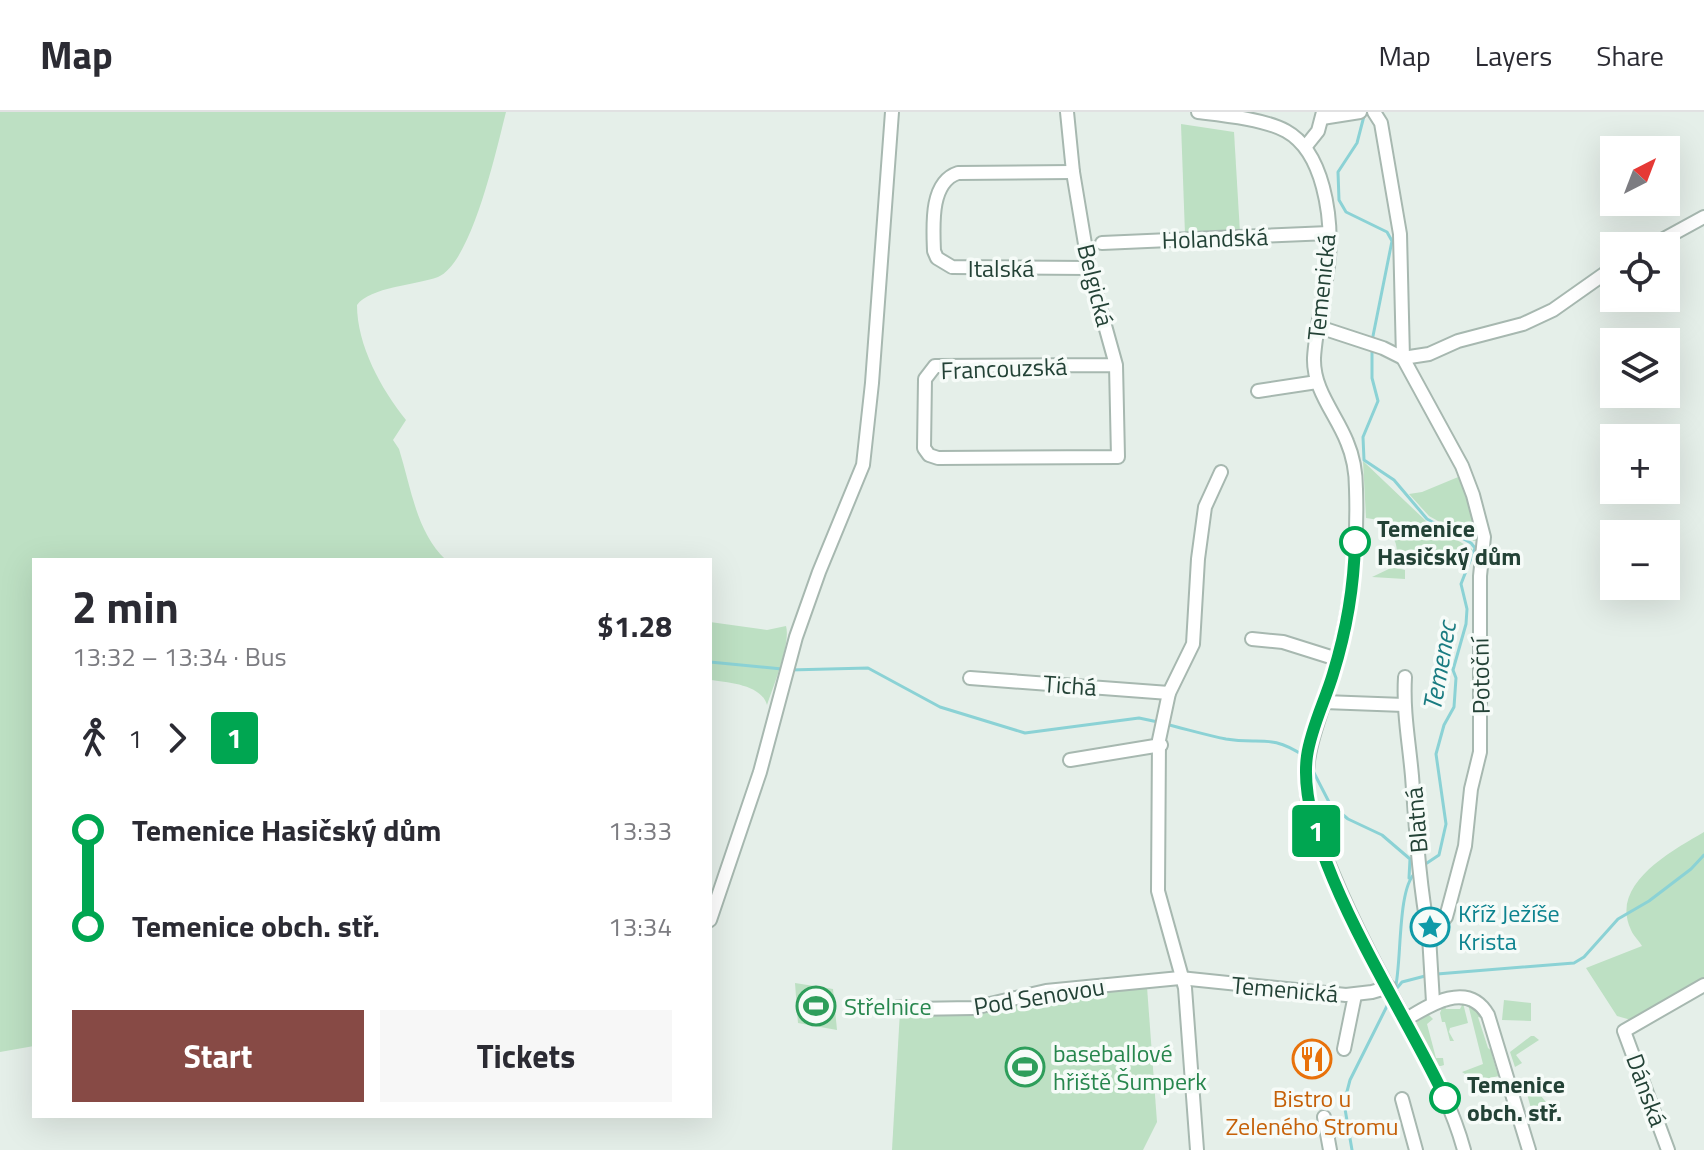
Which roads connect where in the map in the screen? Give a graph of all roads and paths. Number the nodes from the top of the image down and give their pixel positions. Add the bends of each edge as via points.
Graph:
1 (892, 112) edge
2 (1067, 112) edge
3 (1198, 112) edge
4 (1360, 112) edge
5 (1374, 112) edge
6 (1323, 115) edge
7 (1306, 146) junction
8 (1073, 172) junction
9 (1704, 217) edge
10 (1677, 232) edge
11 (1329, 233) junction
12 (1102, 243) dead end
13 (1089, 268) junction
14 (1600, 277) edge
15 (1319, 327) junction
16 (1403, 358) junction
17 (1116, 365) junction
18 (1317, 382) junction
19 (1258, 391) dead end
20 (1118, 457) joint
21 (1221, 472) dead end
22 (1252, 639) dead end
23 (1337, 659) junction
24 (1405, 677) dead end
25 (970, 678) dead end
26 (1169, 693) junction
27 (1324, 702) junction
28 (1404, 705) junction
29 (1161, 745) junction
30 (1070, 760) dead end
31 (712, 914) edge
32 (1429, 936) junction
33 (1180, 978) junction
34 (1704, 985) edge
35 (1390, 990) junction
36 (1355, 995) junction
37 (1433, 1002) junction
38 (898, 1007) dead end
39 (1403, 1016) junction
40 (1344, 1049) dead end
41 (1402, 1099) dead end
42 (1324, 1117) dead end
43 (1197, 1150) edge
44 (1330, 1150) edge
45 (1416, 1150) edge
46 (1464, 1150) edge
47 (1529, 1150) edge
48 (1668, 1150) edge

1 - 31 street via 863,465 796,637 760,772
2 - 8 street, Belgická
3 - 7 street via 1277,126
4 - 6 street
5 - 16 street, Potoční via 1382,127 1400,234
6 - 7 street
7 - 11 street, Temenická via 1320,180
8 - 13 street, Belgická
8 - 13 street, Italská via 949,176 938,187 934,251 952,267
9 - 10 street
11 - 12 street, Holandská
11 - 15 street, Temenická
13 - 17 street, Belgická
14 - 16 street via 1523,324
15 - 16 street
15 - 18 street, Temenická
16 - 32 street, Potoční via 1462,466 1484,537 1480,752 1465,846 1446,917
17 - 20 street, Belgická
17 - 20 street, Francouzská via 935,366 925,379 922,439 929,455 938,458
18 - 19 street
18 - 23 street, Temenická via 1347,441 1356,485 1353,576
21 - 26 street via 1205,507 1193,644
22 - 23 street via 1283,642
23 - 27 street, Temenická
24 - 28 street, Blatná
25 - 26 street, Tichá
26 - 29 street
27 - 28 street
27 - 35 street, Temenická via 1307,755 1308,807 1354,922
28 - 32 street, Blatná
29 - 30 street
29 - 33 street via 1158,891
32 - 37 street
33 - 36 street, Temenická
33 - 38 street, Pod Senovou via 1046,991 973,1008
33 - 43 street
34 - 48 street, Dánská via 1624,1031
35 - 36 street, Temenická
35 - 39 street, Temenická
36 - 40 street
37 - 39 street
37 - 47 street via 1447,998 1478,1003 1488,1015
39 - 46 street, Temenická via 1457,1123
41 - 45 street
42 - 44 street

